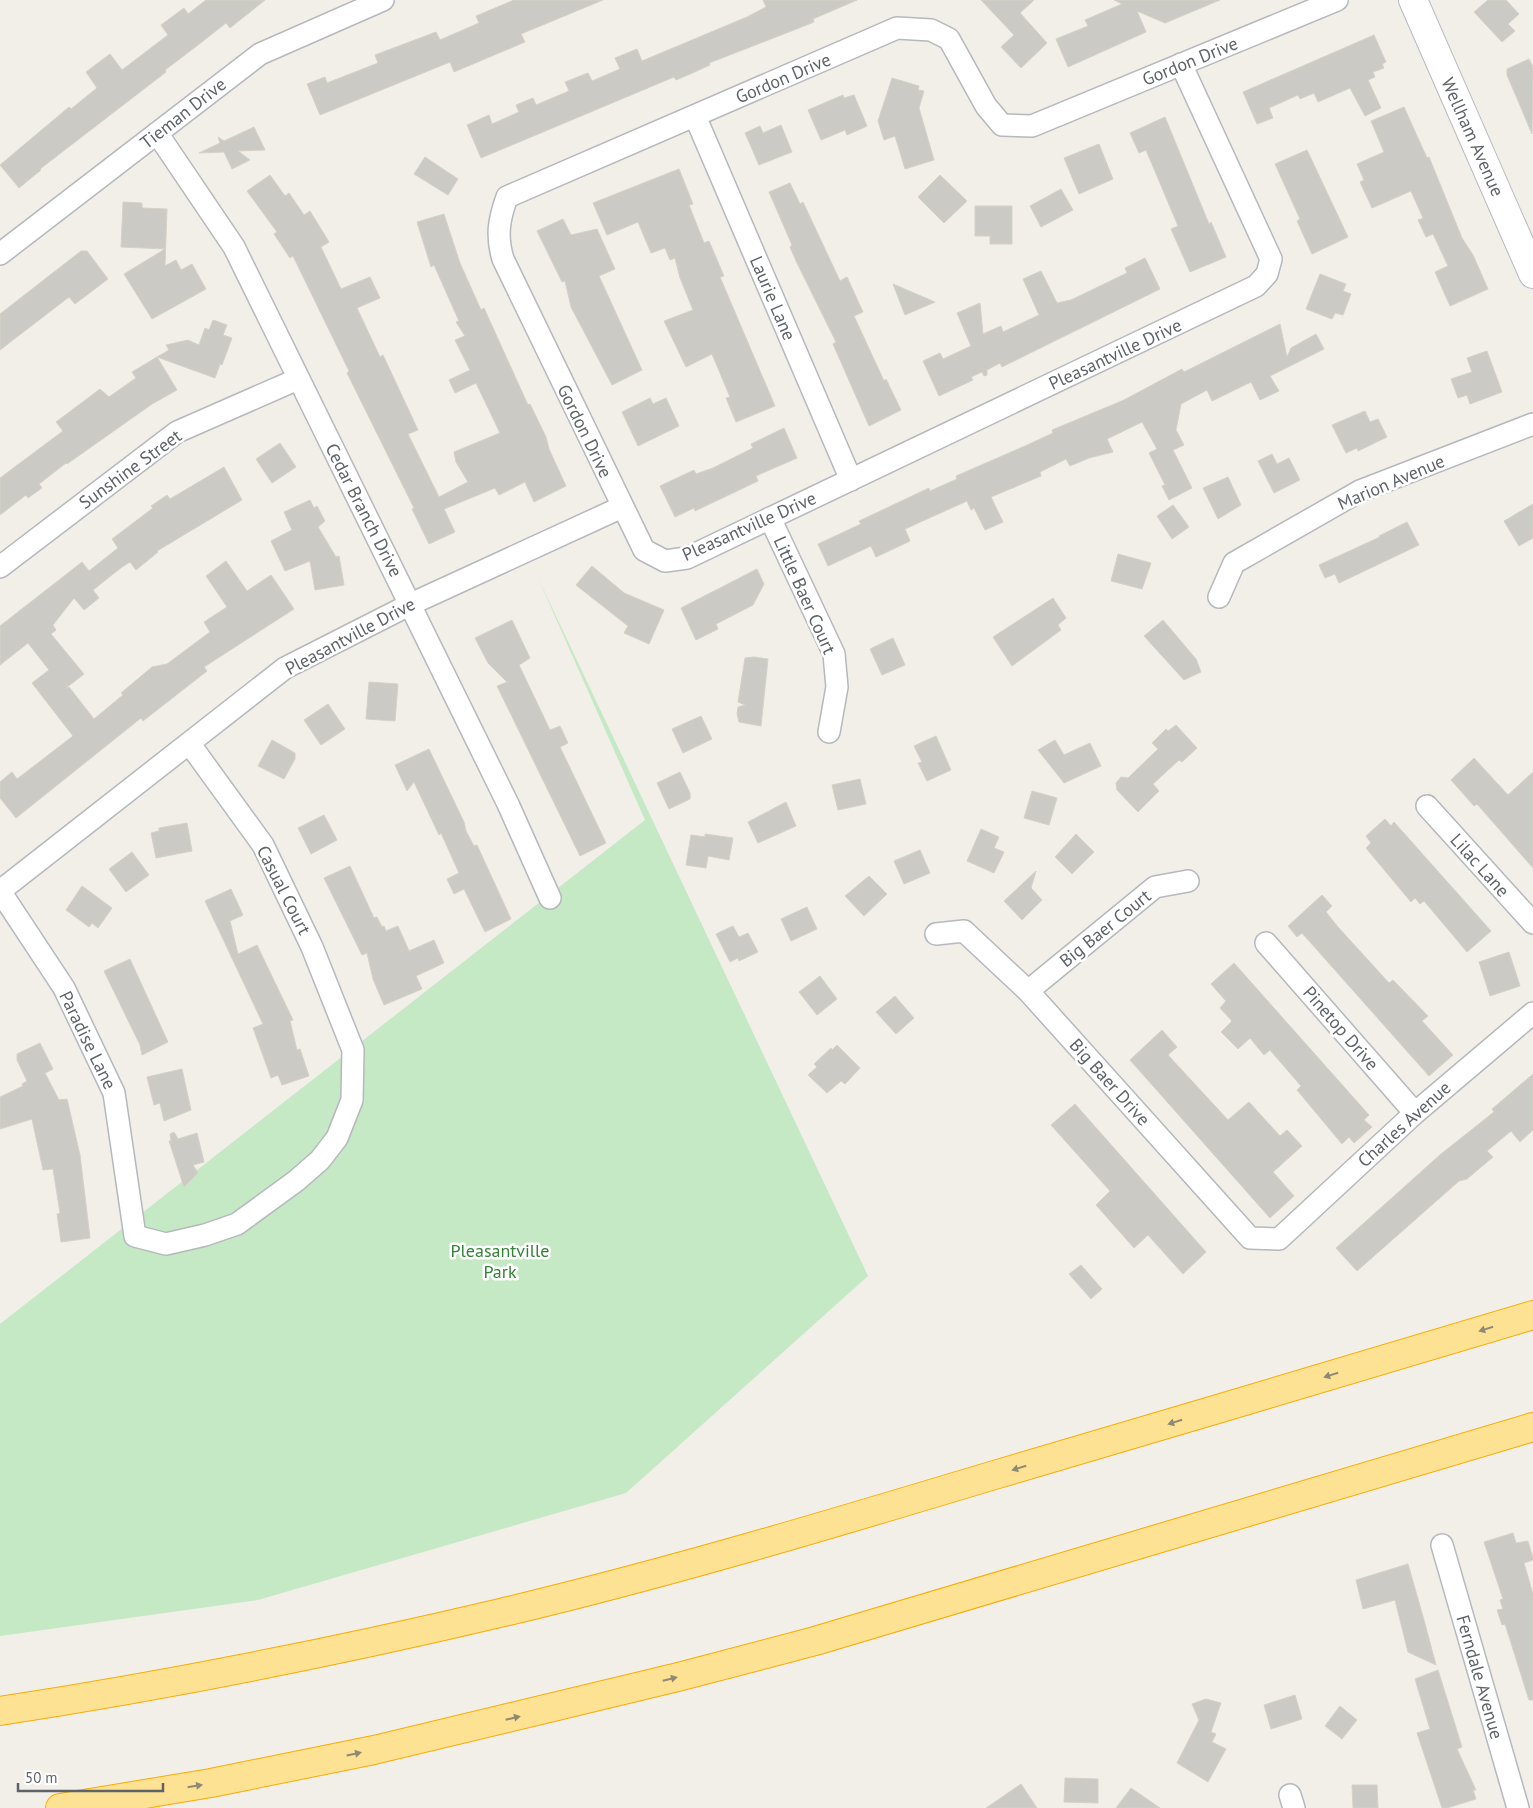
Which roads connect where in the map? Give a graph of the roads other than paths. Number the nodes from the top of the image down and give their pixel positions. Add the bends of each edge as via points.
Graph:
1 (383, 0) edge
2 (1337, 0) edge
3 (1413, 0) edge
4 (1181, 64) junction
5 (695, 116) junction
6 (157, 133) junction
7 (0, 254) edge
8 (1533, 274) edge
9 (298, 379) junction
10 (1533, 424) edge
11 (851, 480) junction
12 (622, 507) junction
13 (770, 518) junction
14 (0, 567) edge
15 (1219, 597) dead end
16 (411, 604) junction
17 (829, 732) dead end
18 (189, 743) junction
19 (1427, 806) dead end
20 (1188, 881) dead end
21 (0, 891) edge
22 (550, 898) dead end
23 (1533, 923) edge
24 (936, 934) dead end
25 (1266, 943) dead end
26 (1028, 991) junction
27 (1533, 1013) edge
28 (1415, 1113) junction
29 (135, 1236) joint
30 (1279, 1240) joint
31 (1533, 1315) edge
32 (1533, 1428) edge
33 (1442, 1546) dead end
34 (0, 1711) edge
35 (60, 1808) edge
36 (1518, 1808) edge

1 - 6 street, Tieman Drive via 260,54
2 - 4 street, Gordon Drive
3 - 8 street, Wellham Avenue
4 - 5 street, Gordon Drive via 1032,126 1002,125 986,106 949,39 931,30 897,28
4 - 11 street, Pleasantville Drive via 1270,259 1267,274 1256,286
5 - 11 street, Laurie Lane
5 - 12 street, Gordon Drive via 508,198 500,216 498,240 503,258
6 - 7 street, Tieman Drive
6 - 9 street, Cedar Branch Drive via 234,246
9 - 14 street, Sunshine Street via 177,432
9 - 16 street, Cedar Branch Drive
10 - 15 street, Marion Avenue via 1360,491 1234,563
11 - 13 street, Pleasantville Drive
12 - 13 street, Pleasantville Drive via 644,550 665,561 687,558
12 - 16 street, Pleasantville Drive
13 - 17 street, Little Baer Court via 834,654 837,687
16 - 18 street, Pleasantville Drive via 285,668
16 - 22 street, Cedar Branch Drive via 534,858
18 - 21 street, Pleasantville Drive
18 - 29 street, Casual Court via 263,845 312,947 353,1050 352,1100 337,1138 320,1160 237,1224 166,1244
19 - 23 street, Lilac Lane
20 - 26 street, Big Baer Court via 1155,887
21 - 29 street, Paradise Lane via 64,988 114,1093
24 - 26 street, Big Baer Drive via 964,931
25 - 28 street, Pinetop Drive
26 - 30 street, Big Baer Drive via 1250,1238
27 - 28 street, Charles Avenue
28 - 30 street, Charles Avenue
31 -> 34 highway via 654,1574 356,1646
35 -> 32 highway via 211,1783 374,1750 678,1676 824,1638
33 - 36 street, Ferndale Avenue

